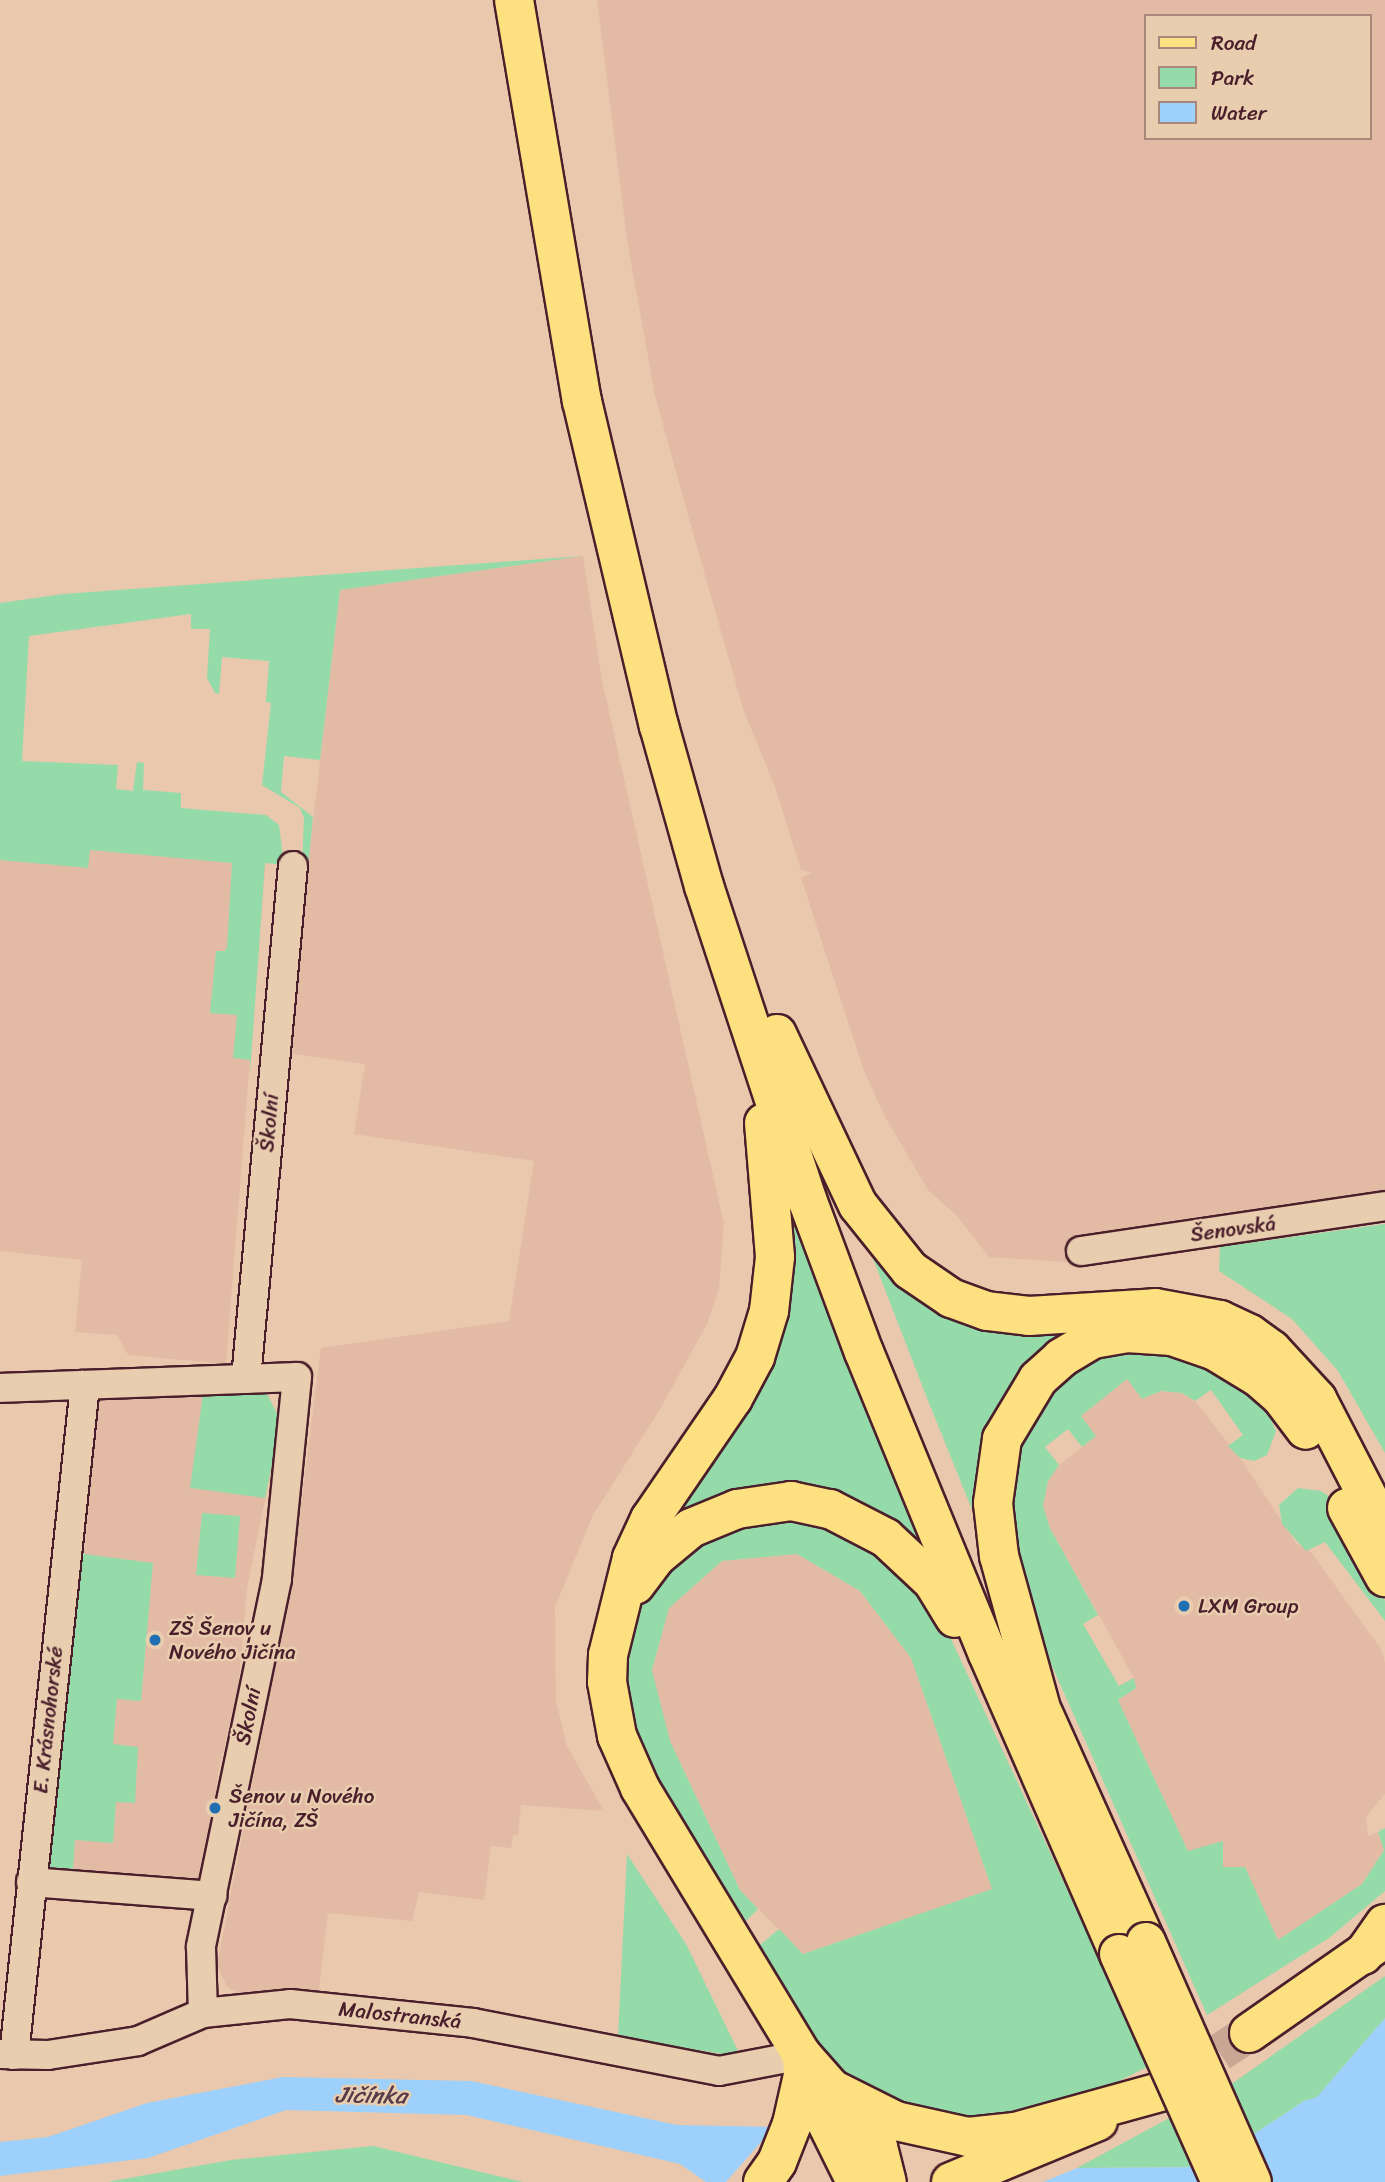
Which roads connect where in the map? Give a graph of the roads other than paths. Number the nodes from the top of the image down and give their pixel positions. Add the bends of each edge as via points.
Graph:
1 (514, 0) edge
2 (538, 0) edge
3 (293, 866) dead end
4 (765, 1037) junction
5 (1385, 1206) edge
6 (1081, 1251) dead end
7 (246, 1379) junction
8 (85, 1385) junction
9 (0, 1388) edge
10 (1385, 1530) edge
11 (1385, 1577) edge
12 (617, 1609) junction
13 (1029, 1716) junction
14 (31, 1882) junction
15 (212, 1896) junction
16 (1385, 1924) edge
17 (1374, 1947) edge
18 (1132, 1948) junction
19 (203, 2012) junction
20 (1249, 2034) tunnel mouth
21 (7, 2054) edge
22 (812, 2073) junction
23 (763, 2182) edge
24 (856, 2182) edge
25 (887, 2182) edge
26 (951, 2182) edge
27 (1221, 2182) edge
28 (1252, 2182) edge

1 - 4 main road via 554,250 616,551 681,807
2 - 4 main road via 578,246 643,559
3 - 7 street, Školní
4 - 10 main road via 848,1186 887,1246 910,1270 951,1298 987,1311 1029,1316 1155,1308 1220,1320 1250,1335 1272,1350 1317,1399
4 - 12 main road via 775,1257 769,1311 755,1357 733,1398 650,1520 632,1558
4 - 13 main road via 864,1352
5 - 6 street, Šenovská
7 - 8 street
7 - 15 street, Školní via 297,1377 277,1579
8 - 9 street
8 - 14 street, E. Krásnohorské
11 - 13 main road via 1307,1431 1270,1386 1234,1361 1187,1340 1142,1333 1093,1339 1038,1379 1013,1415 996,1463 996,1544
12 - 13 main road via 656,1557 691,1528 763,1503 816,1505 873,1530 928,1576
12 - 22 main road via 607,1682 617,1736 640,1788
13 - 18 main road
14 - 15 street
14 - 21 street, E. Krásnohorské
15 - 19 street, Školní via 201,1947
16 - 17 main road
17 - 20 main road
18 - 27 main road, bridge
18 - 28 main road, bridge
19 - 21 street, Malostranská via 138,2041 48,2055
19 - 22 street, Malostranská via 290,2004 473,2023 719,2071
22 - 23 main road via 787,2139
22 - 24 main road
22 - 25 main road via 878,2147
22 - 26 main road via 896,2121 968,2137 1015,2132 1160,2092

